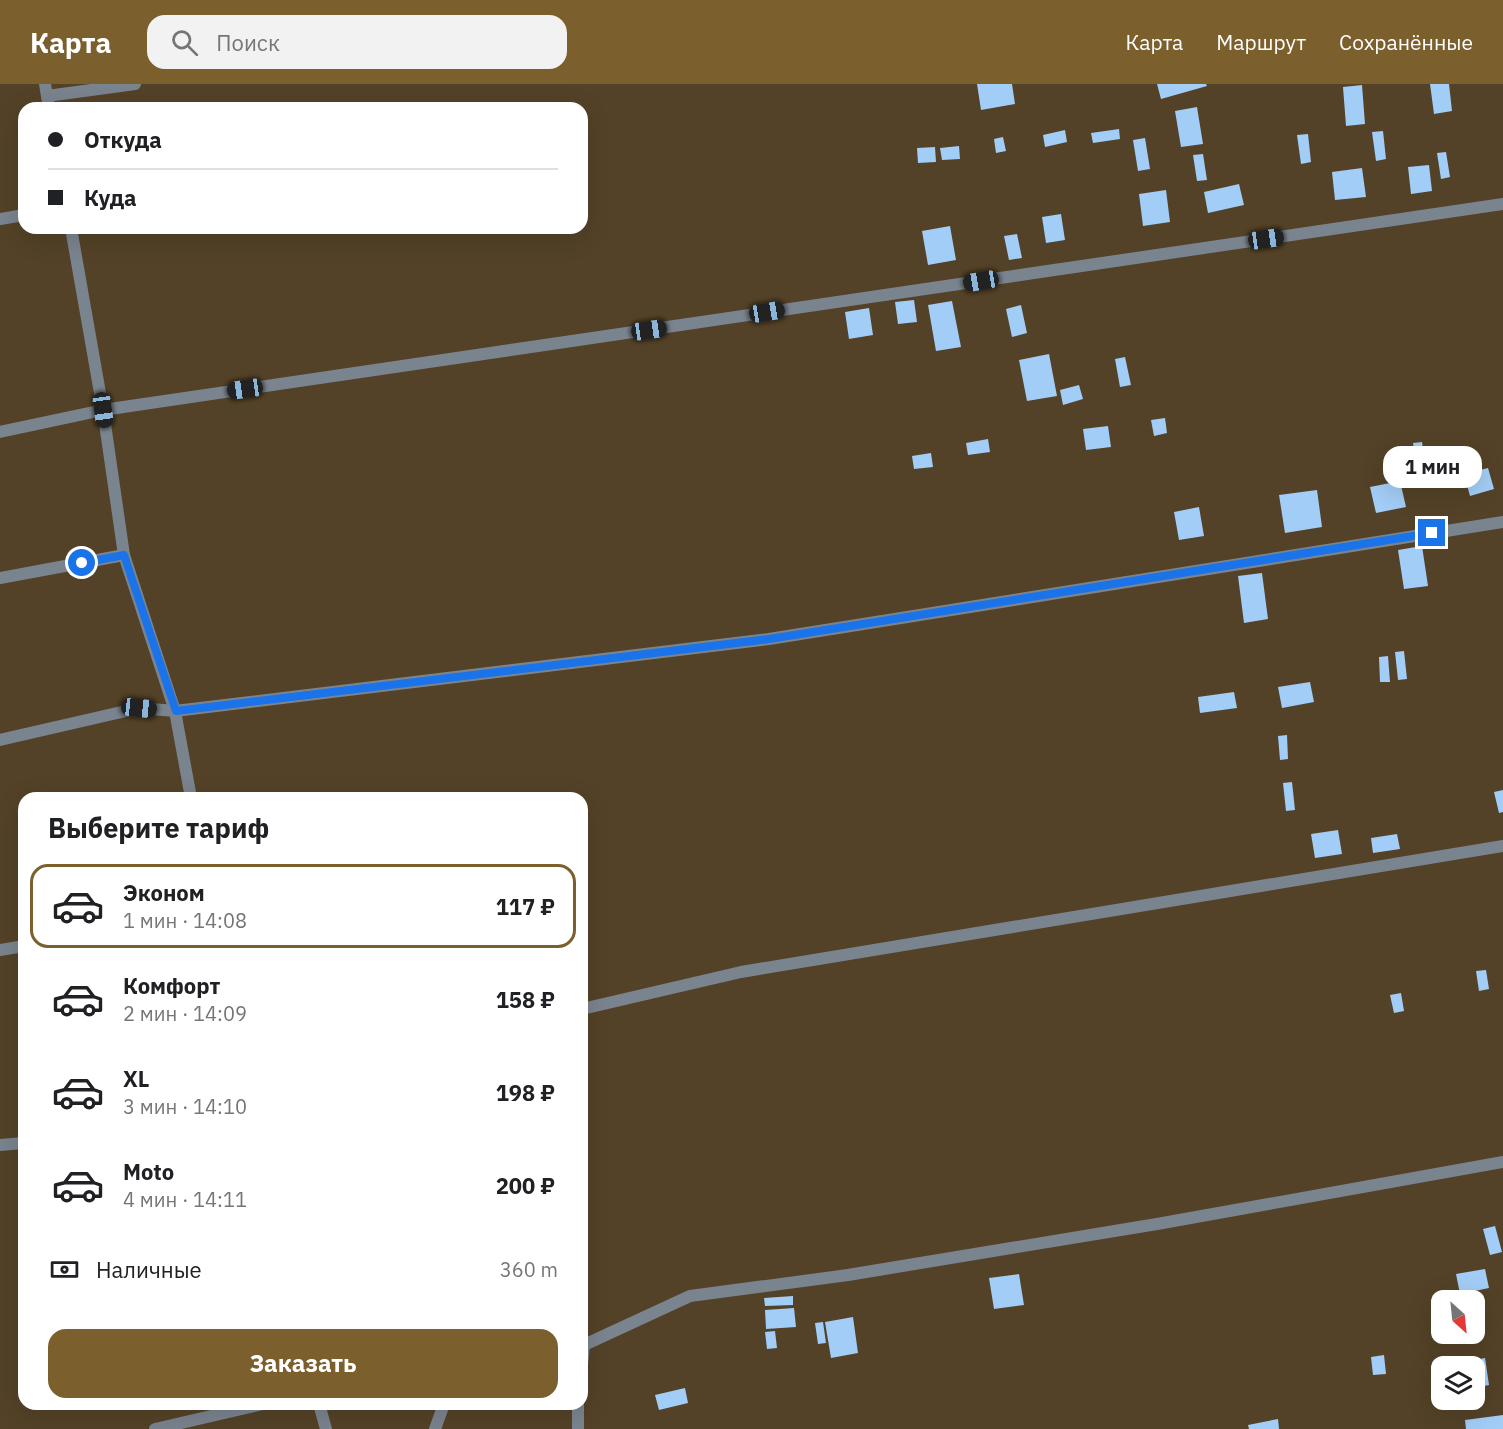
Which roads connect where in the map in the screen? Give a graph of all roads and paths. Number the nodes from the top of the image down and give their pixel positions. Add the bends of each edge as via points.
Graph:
1 (135, 84) edge
2 (47, 96) edge
3 (1503, 204) edge
4 (18, 216) edge
5 (0, 219) edge
6 (71, 234) edge
7 (103, 410) junction
8 (0, 432) edge
9 (1503, 522) edge
10 (124, 555) junction
11 (0, 578) edge
12 (176, 711) junction
13 (0, 740) edge
14 (190, 792) edge
15 (1503, 846) edge
16 (18, 947) edge
17 (0, 950) edge
18 (588, 1009) edge
19 (18, 1144) edge
20 (0, 1145) edge
21 (1503, 1162) edge
22 (588, 1343) edge
23 (237, 1410) edge
24 (321, 1410) edge
25 (442, 1410) edge
26 (578, 1410) edge
27 (155, 1429) edge
28 (326, 1429) edge
29 (435, 1429) edge
30 (578, 1429) edge

1 - 2 street
3 - 7 street
4 - 5 street
6 - 7 street
7 - 8 street
7 - 10 street
9 - 12 street via 769,639
10 - 11 street
10 - 12 street
12 - 13 street via 139,708
12 - 14 street
15 - 18 street via 741,972
16 - 17 street
19 - 20 street
21 - 22 street via 848,1275 690,1296
23 - 27 street
24 - 28 street
25 - 29 street
26 - 30 street

